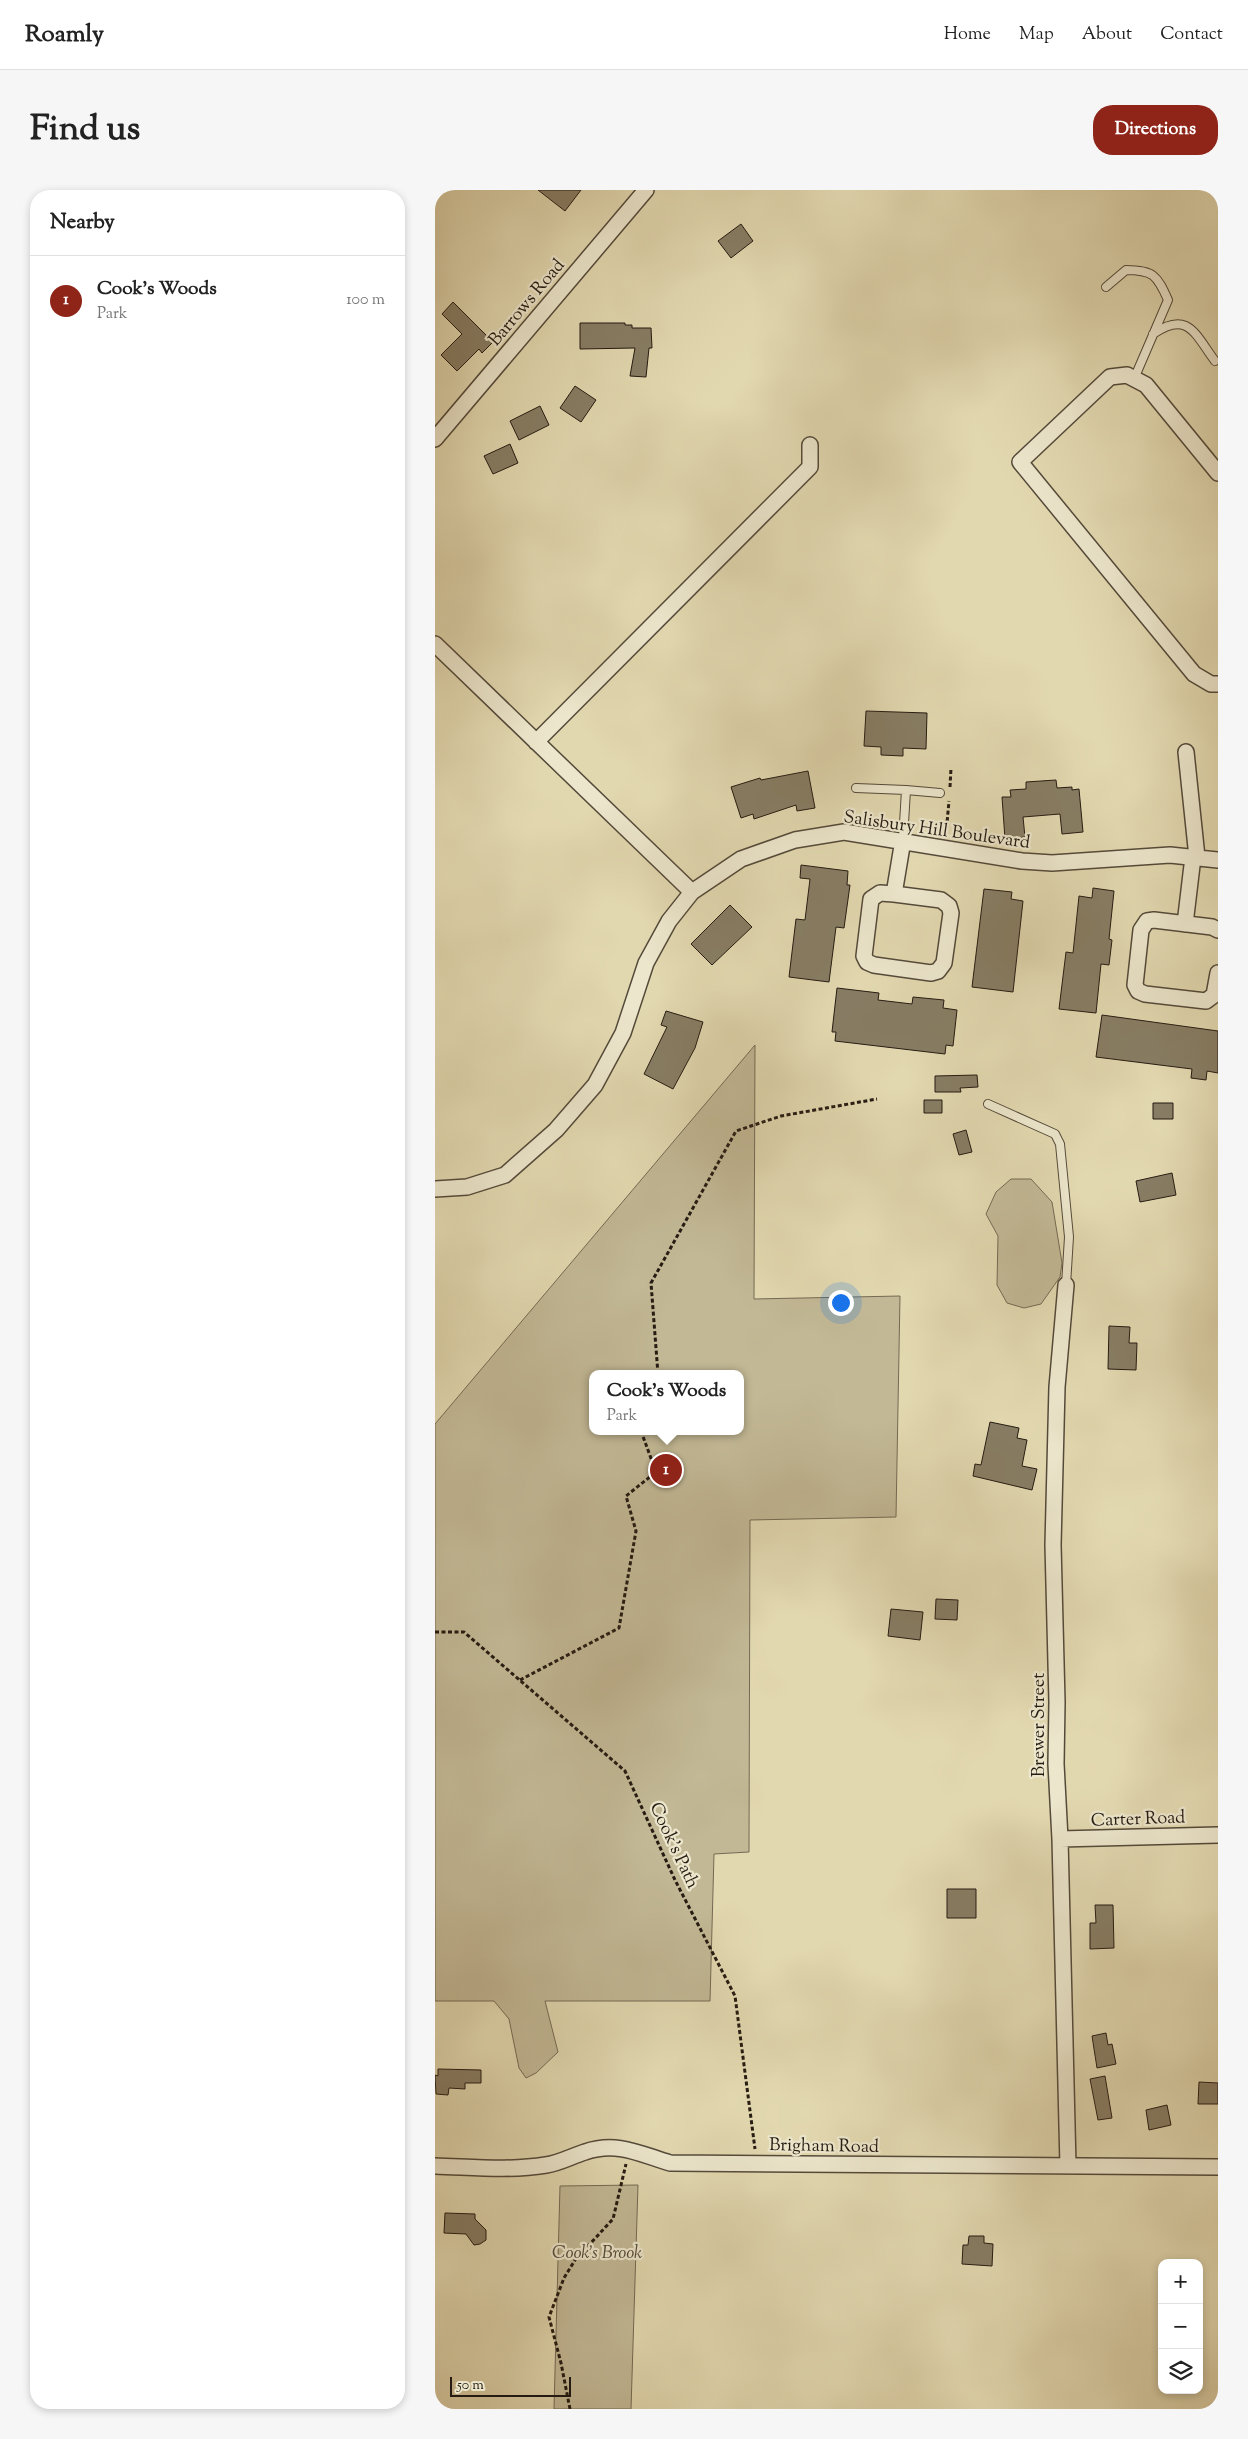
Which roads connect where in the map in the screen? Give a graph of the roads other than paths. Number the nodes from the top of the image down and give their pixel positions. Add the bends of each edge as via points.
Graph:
1 (646, 190) edge
2 (1106, 287) dead end
3 (1153, 334) junction
4 (1215, 361) dead end
5 (1134, 379) junction
6 (435, 439) edge
7 (810, 445) dead end
8 (1218, 473) edge
9 (435, 644) edge
10 (1218, 684) edge
11 (536, 742) junction
12 (1186, 752) dead end
13 (856, 788) dead end
14 (906, 790) junction
15 (940, 793) dead end
16 (903, 840) junction
17 (1195, 857) junction
18 (1218, 860) edge
19 (692, 892) junction
20 (894, 894) junction
21 (1185, 924) junction
22 (1218, 930) edge
23 (1218, 973) edge
24 (988, 1104) dead end
25 (435, 1189) edge
26 (1066, 1285) joint
27 (1218, 1835) edge
28 (1060, 1840) junction
29 (435, 2166) edge
30 (1068, 2166) junction
31 (1218, 2167) edge

1 - 6 street, Barrows Road
2 - 3 lane via 1126,270 1145,270 1159,280 1168,300
3 - 4 lane via 1167,324 1189,327
3 - 5 lane
5 - 8 street via 1145,385
5 - 10 street via 1127,375 1110,377 1020,462 1193,674 1211,684
7 - 11 street via 809,467
9 - 11 street
11 - 19 street
12 - 17 street
13 - 14 lane
14 - 15 lane
14 - 16 lane
16 - 17 street, Salisbury Hill Boulevard via 1037,862 1140,856
16 - 19 street, Salisbury Hill Boulevard via 844,832 795,840 741,859
16 - 20 street
17 - 18 street, Salisbury Hill Boulevard
17 - 21 street
19 - 25 street, Salisbury Hill Boulevard via 669,921 646,962 623,1033 595,1085 556,1130 505,1175 467,1187
20 - 20 street via 941,900 949,906 951,913 944,963 938,971 874,965 865,959 863,952 871,899 879,893
21 - 22 street
21 - 23 street via 1151,920 1142,926 1136,988 1145,994 1206,1001 1214,995
24 - 26 lane via 1055,1134 1060,1144 1069,1237
26 - 28 street, Brewer Street via 1057,1387 1053,1545
27 - 28 street, Carter Road
28 - 30 street, Brewer Street
29 - 30 street, Brigham Road via 526,2167 555,2163 609,2147 628,2148 670,2163
30 - 31 street, Brigham Road

